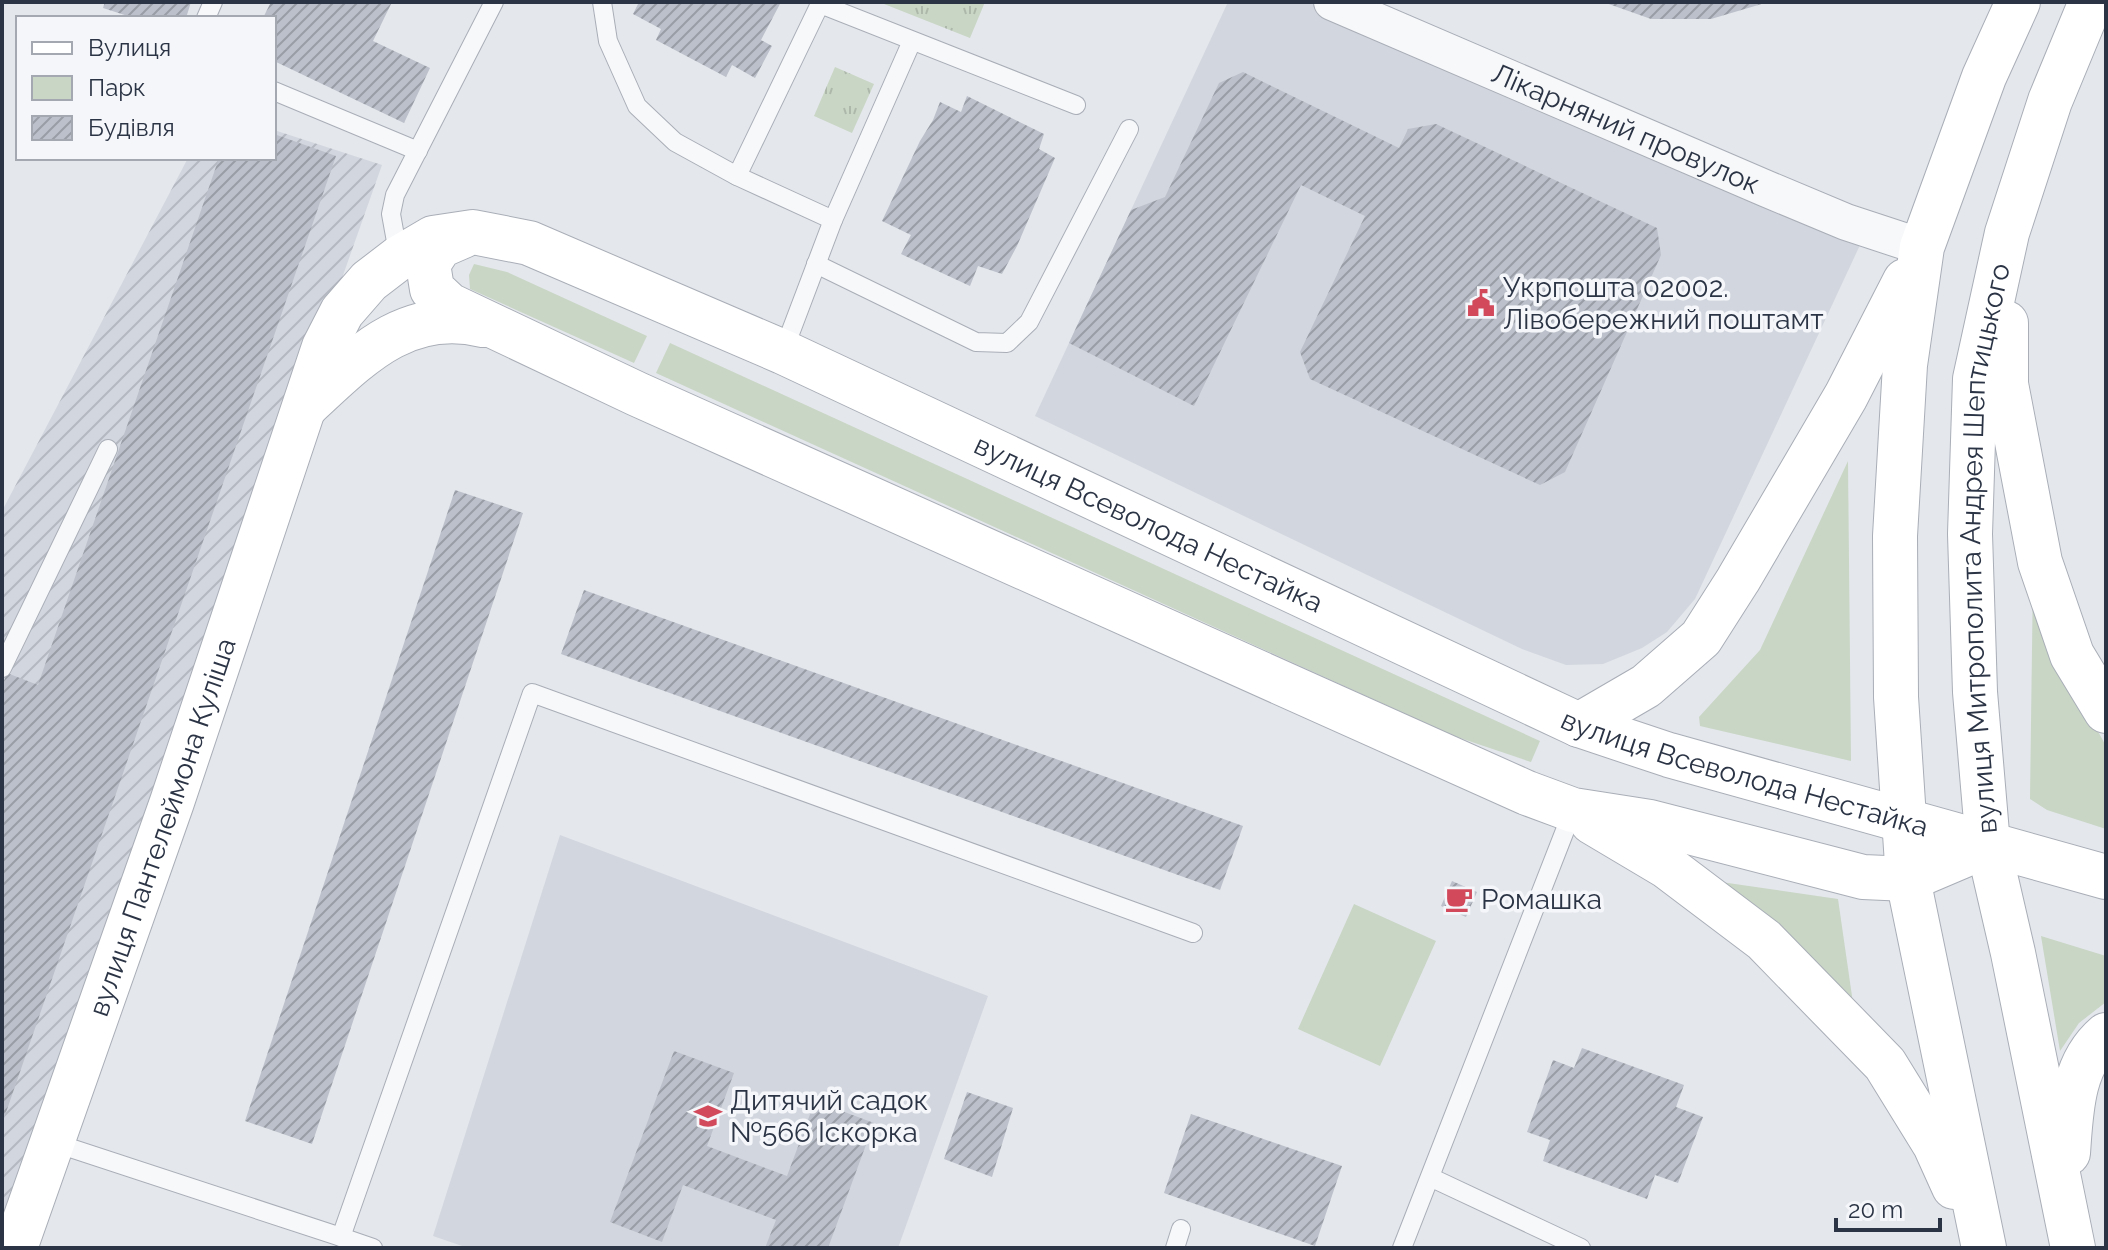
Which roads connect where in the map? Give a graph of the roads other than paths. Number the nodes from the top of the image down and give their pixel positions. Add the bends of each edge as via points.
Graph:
1 (494, 2) edge
2 (602, 2) edge
3 (1332, 2) edge
4 (2018, 2) edge
5 (2091, 2) edge
6 (912, 41) junction
7 (276, 92) edge
8 (1076, 105) dead end
9 (1129, 129) dead end
10 (418, 151) junction
11 (737, 176) junction
12 (833, 220) junction
13 (473, 232) junction
14 (2007, 233) junction
15 (1922, 247) junction
16 (399, 258) junction
17 (816, 264) junction
18 (493, 327) junction
19 (783, 352) junction
20 (305, 406) junction
21 (108, 449) dead end
22 (2, 668) edge
23 (2106, 711) edge
24 (1579, 725) junction
25 (1573, 810) junction
26 (1904, 819) junction
27 (1988, 845) junction
28 (2106, 877) edge
29 (1908, 879) junction
30 (1193, 933) dead end
31 (2106, 1035) edge
32 (52, 1142) junction
33 (1432, 1178) junction
34 (2064, 1203) junction
35 (1181, 1229) dead end
36 (341, 1237) junction
37 (15, 1248) edge
38 (373, 1248) edge
39 (1175, 1248) edge
40 (1402, 1248) edge
41 (1581, 1248) edge
42 (1982, 1248) edge
43 (2073, 1248) edge

1 - 10 lane
2 - 11 lane via 608,41 637,106 675,142
3 - 15 street, Лікарняний провулок via 1846,222
4 - 15 street via 1984,77
5 - 14 street, вулиця Митрополита Андрея Шептицького via 2050,101
6 - 8 lane
6 - 11 lane via 820,4
6 - 12 lane
7 - 10 lane
9 - 17 lane via 1029,322 1007,343 976,342
10 - 16 lane via 391,214
11 - 12 lane
12 - 17 lane
13 - 16 street, вулиця Пантелеймона Куліша via 433,238
13 - 18 street via 440,246 428,264 432,289 449,305
13 - 19 street, вулиця Всеволода Нестайка via 529,243
14 - 23 street via 2006,384 2040,562 2072,655
14 - 27 street, вулиця Митрополита Андрея Шептицького via 1975,379 1970,534 1975,692
15 - 24 street via 1846,396 1701,638 1646,686
15 - 26 street via 1905,365 1895,536 1896,697
16 - 20 street, вулиця Пантелеймона Куліша via 342,312
17 - 19 lane
18 - 20 street, вулиця Пантелеймона Куліша via 461,319 426,323 390,336
18 - 25 street, вулиця Всеволода Нестайка
19 - 24 street, вулиця Всеволода Нестайка
20 - 32 street, вулиця Пантелеймона Куліша
21 - 22 lane
24 - 26 street, вулиця Всеволода Нестайка
25 - 29 street, вулиця Всеволода Нестайка via 1650,822 1863,877
25 - 33 lane
25 - 42 street via 1666,866 1764,940 1885,1064 1935,1145
26 - 27 street, вулиця Всеволода Нестайка
26 - 29 street
27 - 28 street
27 - 29 street, вулиця Всеволода Нестайка
27 - 34 street, вулиця Митрополита Андрея Шептицького
29 - 42 street
30 - 36 lane via 532,693
31 - 34 street via 2092,1047 2071,1098
32 - 36 lane
32 - 37 street, вулиця Пантелеймона Куліша
33 - 40 lane
33 - 41 lane
34 - 43 street, вулиця Митрополита Андрея Шептицького
35 - 39 lane
36 - 38 lane

